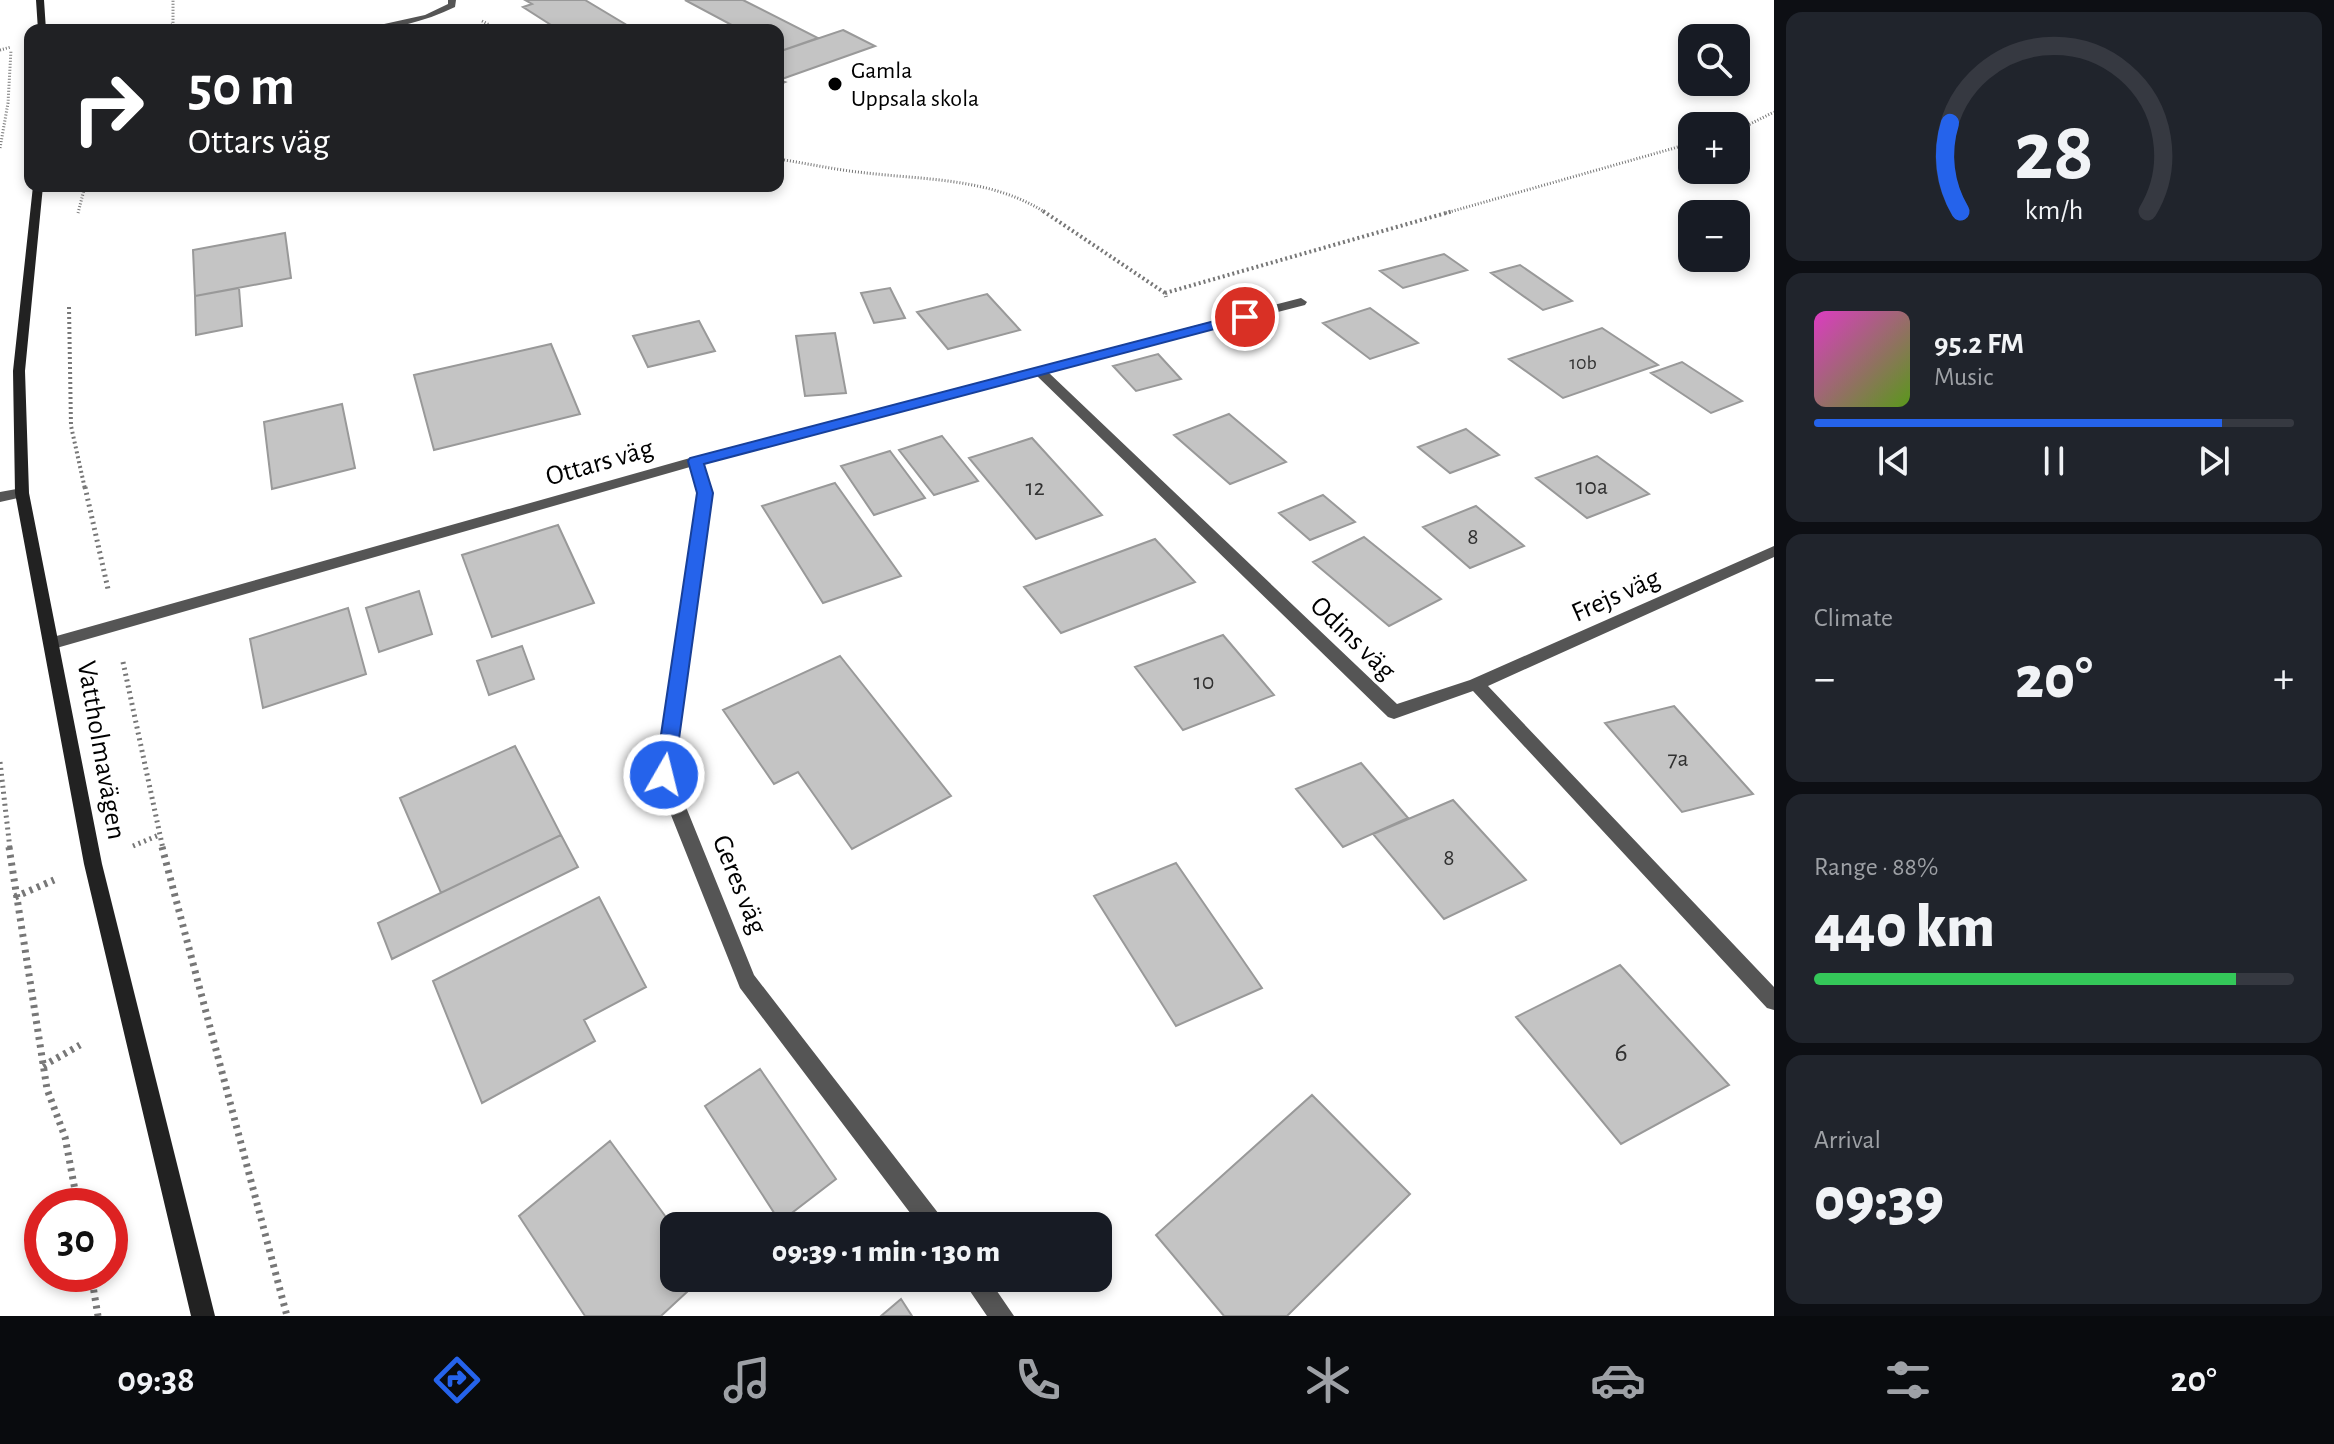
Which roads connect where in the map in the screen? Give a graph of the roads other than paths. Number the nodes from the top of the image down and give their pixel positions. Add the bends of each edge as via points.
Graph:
1 (40, 0) edge
2 (452, 0) edge
3 (42, 24) edge
4 (391, 24) edge
5 (37, 192) edge
6 (1301, 302) dead end
7 (1039, 371) junction
8 (695, 461) junction
9 (22, 493) junction
10 (0, 497) edge
11 (1774, 551) edge
12 (53, 643) junction
13 (1476, 684) junction
14 (1774, 1001) edge
15 (923, 1212) edge
16 (984, 1292) edge
17 (203, 1316) edge
18 (1002, 1316) edge

1 - 3 main road
2 - 4 street via 452,5 427,17
5 - 9 main road, Vattholmavägen via 19,371
6 - 7 street, Ottars väg
7 - 8 street, Ottars väg
7 - 13 street, Odins väg via 1394,712
8 - 12 street, Ottars väg
8 - 15 street, Geres väg via 705,493 664,775 747,981
9 - 10 street
9 - 12 main road, Vattholmavägen
11 - 13 street, Frejs väg
12 - 17 main road, Vattholmavägen via 93,864
13 - 14 street
16 - 18 street

